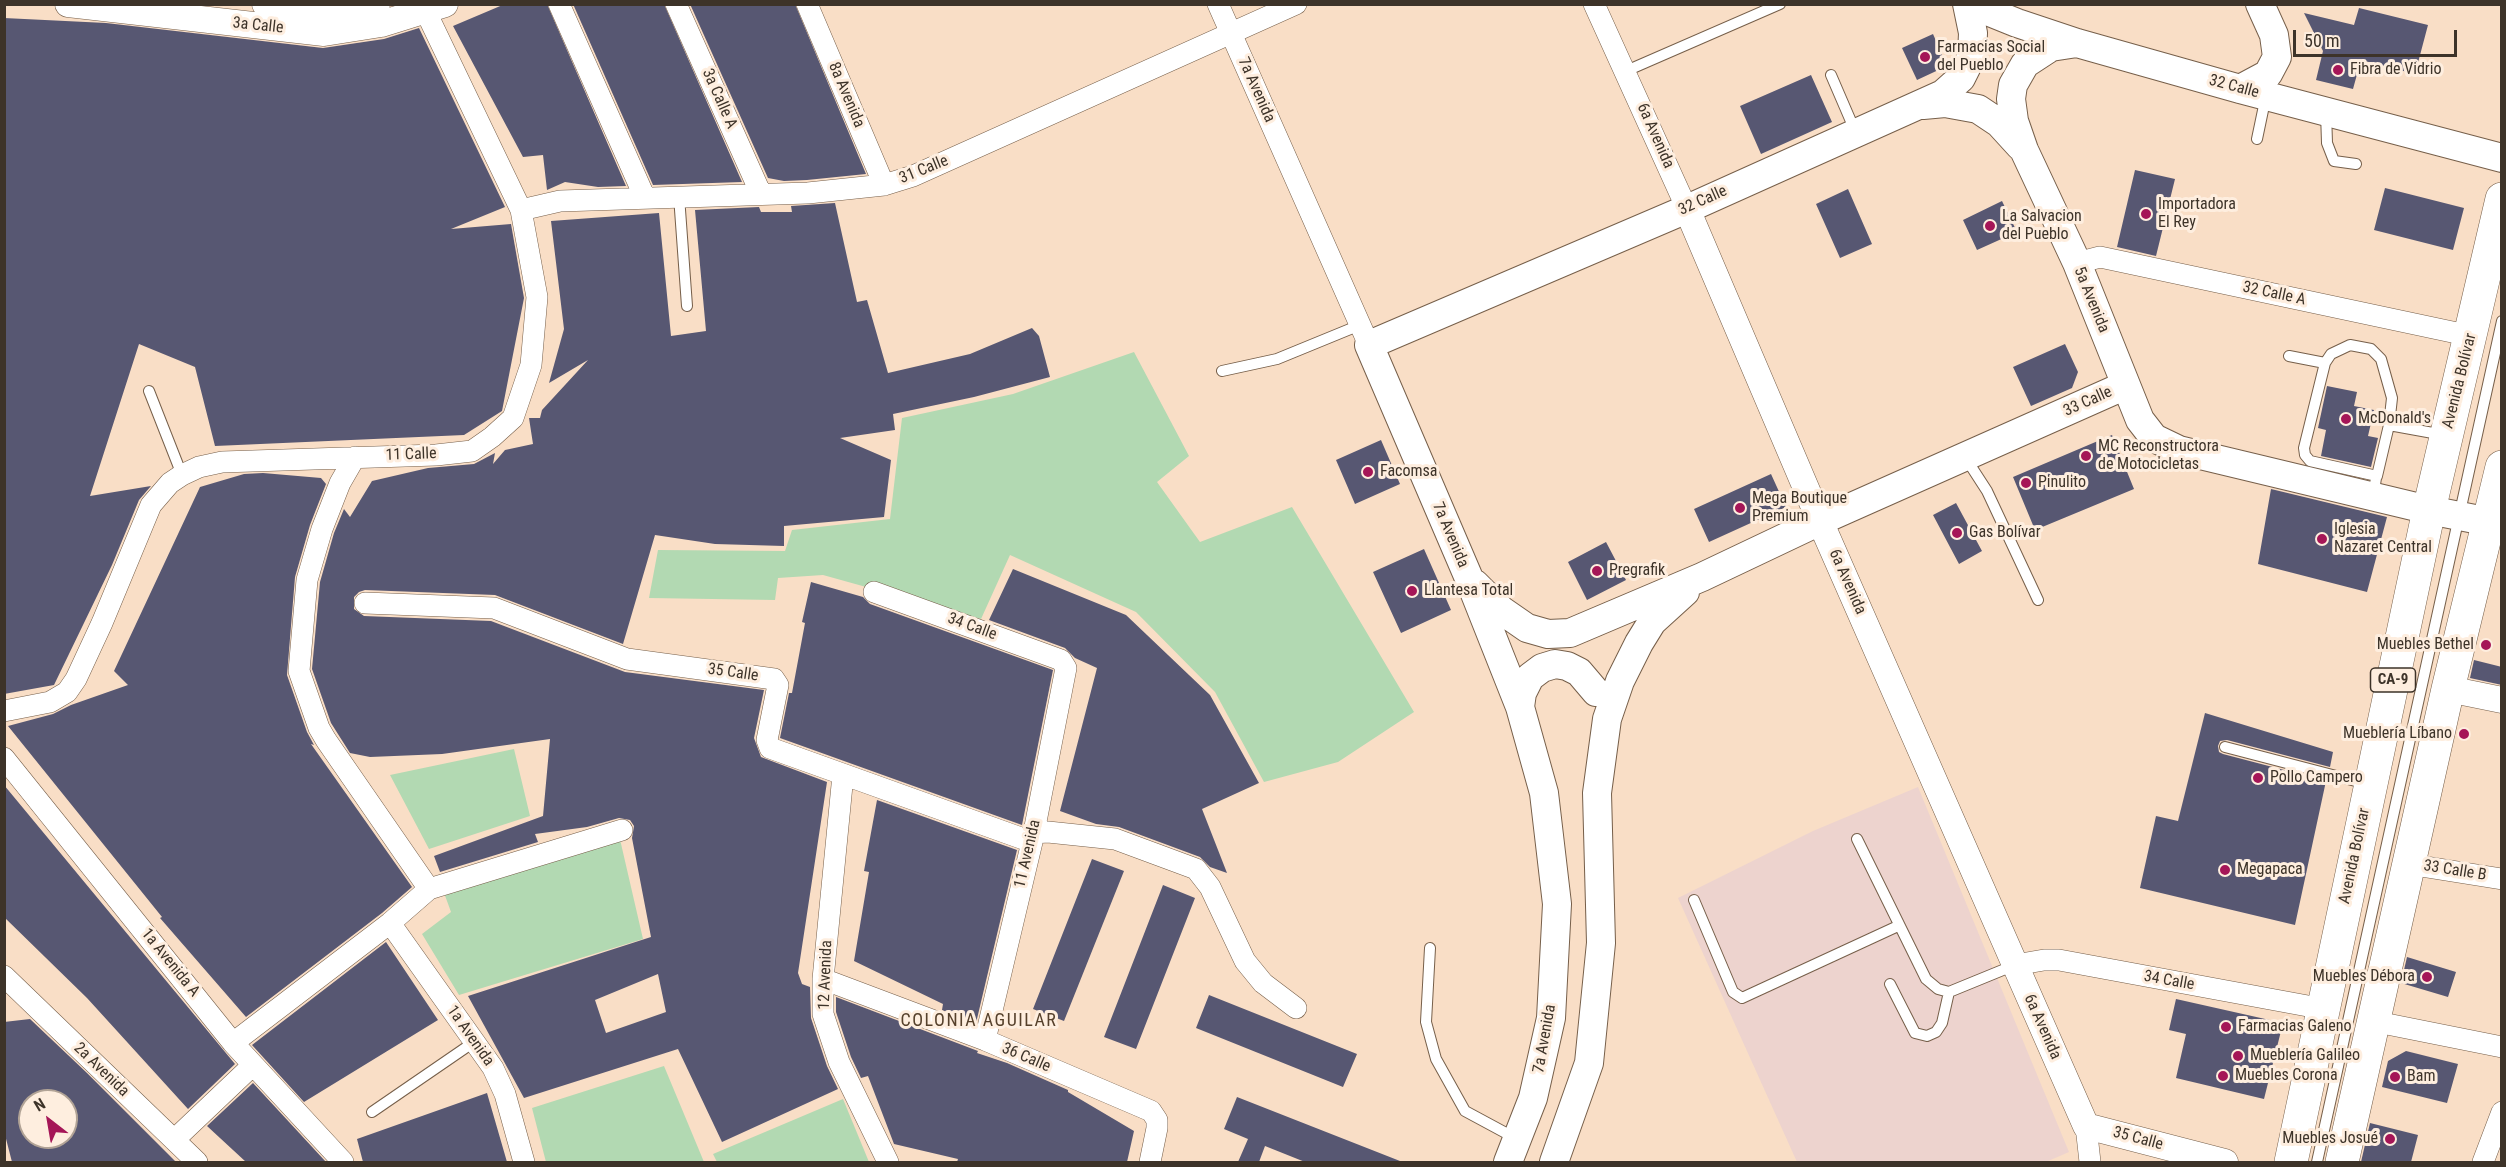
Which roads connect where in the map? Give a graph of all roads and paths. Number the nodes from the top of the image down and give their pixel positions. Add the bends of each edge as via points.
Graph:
1 (265, 4) edge
2 (377, 4) edge
3 (559, 4) edge
4 (676, 4) edge
5 (807, 4) edge
6 (1218, 4) edge
7 (1296, 4) edge
8 (1594, 4) edge
9 (1780, 4) edge
10 (1969, 4) edge
11 (2260, 4) edge
12 (76, 5) edge
13 (436, 8) edge
14 (250, 15) edge
15 (1231, 34) junction
16 (2077, 43) junction
17 (1626, 71) junction
18 (1831, 75) dead end
19 (2253, 93) junction
20 (1918, 105) junction
21 (2326, 112) junction
22 (1856, 133) junction
23 (2257, 139) dead end
24 (2024, 150) junction
25 (2502, 158) edge
26 (2356, 164) dead end
27 (884, 185) junction
28 (761, 194) junction
29 (679, 196) junction
30 (645, 198) junction
31 (2502, 199) edge
32 (1687, 209) junction
33 (521, 210) junction
34 (2077, 263) junction
35 (687, 306) dead end
36 (2502, 321) edge
37 (1364, 335) junction
38 (2471, 336) junction
39 (2289, 356) dead end
40 (2325, 363) junction
41 (1222, 371) dead end
42 (2126, 385) junction
43 (149, 391) dead end
44 (2389, 425) junction
45 (2446, 436) junction
46 (1965, 457) junction
47 (355, 458) junction
48 (2502, 467) edge
49 (182, 475) junction
50 (2375, 486) junction
51 (2470, 518) edge
52 (1820, 521) junction
53 (1468, 576) junction
54 (1702, 577) junction
55 (874, 592) dead end
56 (2038, 600) dead end
57 (365, 603) dead end
58 (1652, 622) junction
59 (1066, 668) joint
60 (2448, 689) junction
61 (1596, 692) junction
62 (2502, 700) edge
63 (1520, 707) junction
64 (4, 711) edge
65 (2225, 747) dead end
66 (4, 758) edge
67 (843, 775) junction
68 (2370, 784) junction
69 (1597, 793) junction
70 (622, 830) dead end
71 (1033, 838) junction
72 (1857, 839) dead end
73 (2408, 864) junction
74 (2502, 879) edge
75 (429, 889) junction
76 (1694, 900) dead end
77 (390, 923) junction
78 (1898, 926) junction
79 (1430, 948) dead end
80 (2015, 965) junction
81 (4, 976) edge
82 (823, 979) junction
83 (1890, 984) dead end
84 (1949, 992) junction
85 (27, 999) junction
86 (4, 1003) edge
87 (1296, 1008) dead end
88 (2324, 1009) junction
89 (2372, 1021) junction
90 (985, 1040) junction
91 (474, 1042) junction
92 (233, 1043) junction
93 (2502, 1047) edge
94 (253, 1065) junction
95 (372, 1112) dead end
96 (2502, 1112) edge
97 (2086, 1126) junction
98 (174, 1140) junction
99 (1512, 1151) edge
100 (197, 1162) edge
101 (343, 1162) edge
102 (524, 1162) edge
103 (888, 1162) edge
104 (1150, 1162) edge
105 (1554, 1162) edge
106 (2090, 1162) edge
107 (2225, 1162) edge
108 (2291, 1162) edge
109 (2317, 1162) edge
110 (2342, 1162) edge
111 (2483, 1162) edge

1 - 2 street via 329,11
3 - 30 street
4 - 28 street, 3a Calle A
5 - 27 street, 8a Avenida
6 - 15 street, 7a Avenida
7 - 15 street, 31 Calle
8 - 17 street, 6a Avenida
9 - 17 lane
10 - 16 main road, 32 Calle
10 - 20 main road, 32 Calle via 1973,46 1968,68 1953,87
11 - 19 main road via 2274,35 2277,57
12 - 14 street, 3a Calle
13 - 14 street, 3a Calle via 381,24 324,33
13 - 33 street, 11 Calle
15 - 27 street, 31 Calle via 913,176
15 - 37 street, 7a Avenida
16 - 19 main road, 32 Calle
16 - 24 main road, 5a Avenida via 2041,52 2018,74 2011,99
17 - 32 street, 6a Avenida
18 - 22 lane
19 - 21 main road, 32 Calle
19 - 23 lane
20 - 22 main road, 32 Calle
20 - 24 main road, 5a Avenida via 1945,103 1978,109 1999,123
21 - 25 main road, 32 Calle
21 - 26 lane via 2326,143 2334,160
22 - 32 main road, 32 Calle
24 - 34 main road, 5a Avenida
27 - 28 street, 31 Calle via 808,194
28 - 29 street, 31 Calle
29 - 30 street, 31 Calle
29 - 35 lane
30 - 33 street, 31 Calle via 560,201
31 - 38 main road, Avenida Bolívar / CA-9
32 - 37 main road, 32 Calle
32 - 52 street, 6a Avenida
33 - 47 street, 11 Calle via 537,297 531,365 513,418 472,451
34 - 38 street, 32 Calle A via 2100,257
34 - 42 main road, 5a Avenida
36 - 51 lane
37 - 41 lane
37 - 53 main road, 7a Avenida
38 - 45 main road, Avenida Bolívar / CA-9
39 - 40 lane
40 - 44 lane via 2342,348 2371,349 2381,359 2387,376 2392,398
40 - 50 lane via 2305,455 2310,461
42 - 46 main road, 33 Calle
42 - 50 main road, 33 Calle via 2140,420 2154,438 2179,450
43 - 49 lane
44 - 45 lane
44 - 50 lane
45 - 51 main road, Avenida Bolívar / CA-9
46 - 52 main road, 33 Calle
46 - 56 lane via 1987,491
47 - 49 street, 11 Calle via 222,462
47 - 75 street via 340,483 307,580 299,671 326,740
48 - 51 main road, Avenida Bolívar / CA-9
49 - 64 street, 11 Calle via 151,505 102,623 67,692 50,702
50 - 51 main road, 33 Calle
51 - 60 main road, Avenida Bolívar / CA-9
51 - 68 main road, Avenida Bolívar / CA-9
51 - 109 lane
52 - 54 main road, 33 Calle
52 - 80 street, 6a Avenida
53 - 54 main road via 1520,623 1534,631 1555,634 1579,630
53 - 63 main road, 7a Avenida
54 - 58 main road
55 - 59 street, 34 Calle via 1061,660
57 - 67 street, 35 Calle via 494,608 627,659 774,679 778,685 767,745
58 - 61 main road via 1612,662
58 - 69 main road via 1625,669 1611,705
59 - 71 street, 11 Avenida
60 - 62 street
60 - 73 main road, Avenida Bolívar / CA-9
61 - 63 main road via 1580,672 1555,664 1530,677
61 - 69 main road via 1591,739
63 - 99 main road, 7a Avenida via 1544,793 1557,904 1551,1018 1533,1098
65 - 68 lane
66 - 92 street, 1a Avenida A
67 - 71 street, 35 Calle
67 - 82 street, 12 Avenida
68 - 88 main road, Avenida Bolívar / CA-9
69 - 105 main road via 1602,943 1589,1063
70 - 75 street
71 - 87 street, 35 Calle via 1048,832 1115,839 1196,869 1210,887 1245,960 1263,983
71 - 90 street, 11 Avenida
72 - 78 lane
73 - 74 street, 33 Calle B
73 - 89 main road, Avenida Bolívar / CA-9
75 - 77 street
76 - 78 lane via 1733,992 1742,998
77 - 91 street, 1a Avenida
77 - 92 street
78 - 84 lane via 1926,979
79 - 99 lane via 1426,1022 1436,1059 1458,1103
80 - 84 lane
80 - 88 street, 34 Calle via 2059,960
80 - 97 street, 6a Avenida
81 - 85 street, 2a Avenida
82 - 90 street, 36 Calle
82 - 103 street, 12 Avenida via 823,1014 839,1062
83 - 84 lane via 1915,1033 1927,1036 1942,1023
85 - 86 street
85 - 98 street, 2a Avenida
88 - 108 main road, Avenida Bolívar / CA-9
89 - 93 street
89 - 110 main road, Avenida Bolívar / CA-9
90 - 104 street, 36 Calle via 1151,1111 1157,1120
91 - 95 lane
91 - 102 street, 1a Avenida via 493,1068 505,1094
92 - 94 street, 1a Avenida A
94 - 98 street
94 - 101 street, 1a Avenida A
96 - 111 street
97 - 106 street, 6a Avenida
97 - 107 street, 35 Calle
98 - 100 street, 2a Avenida

